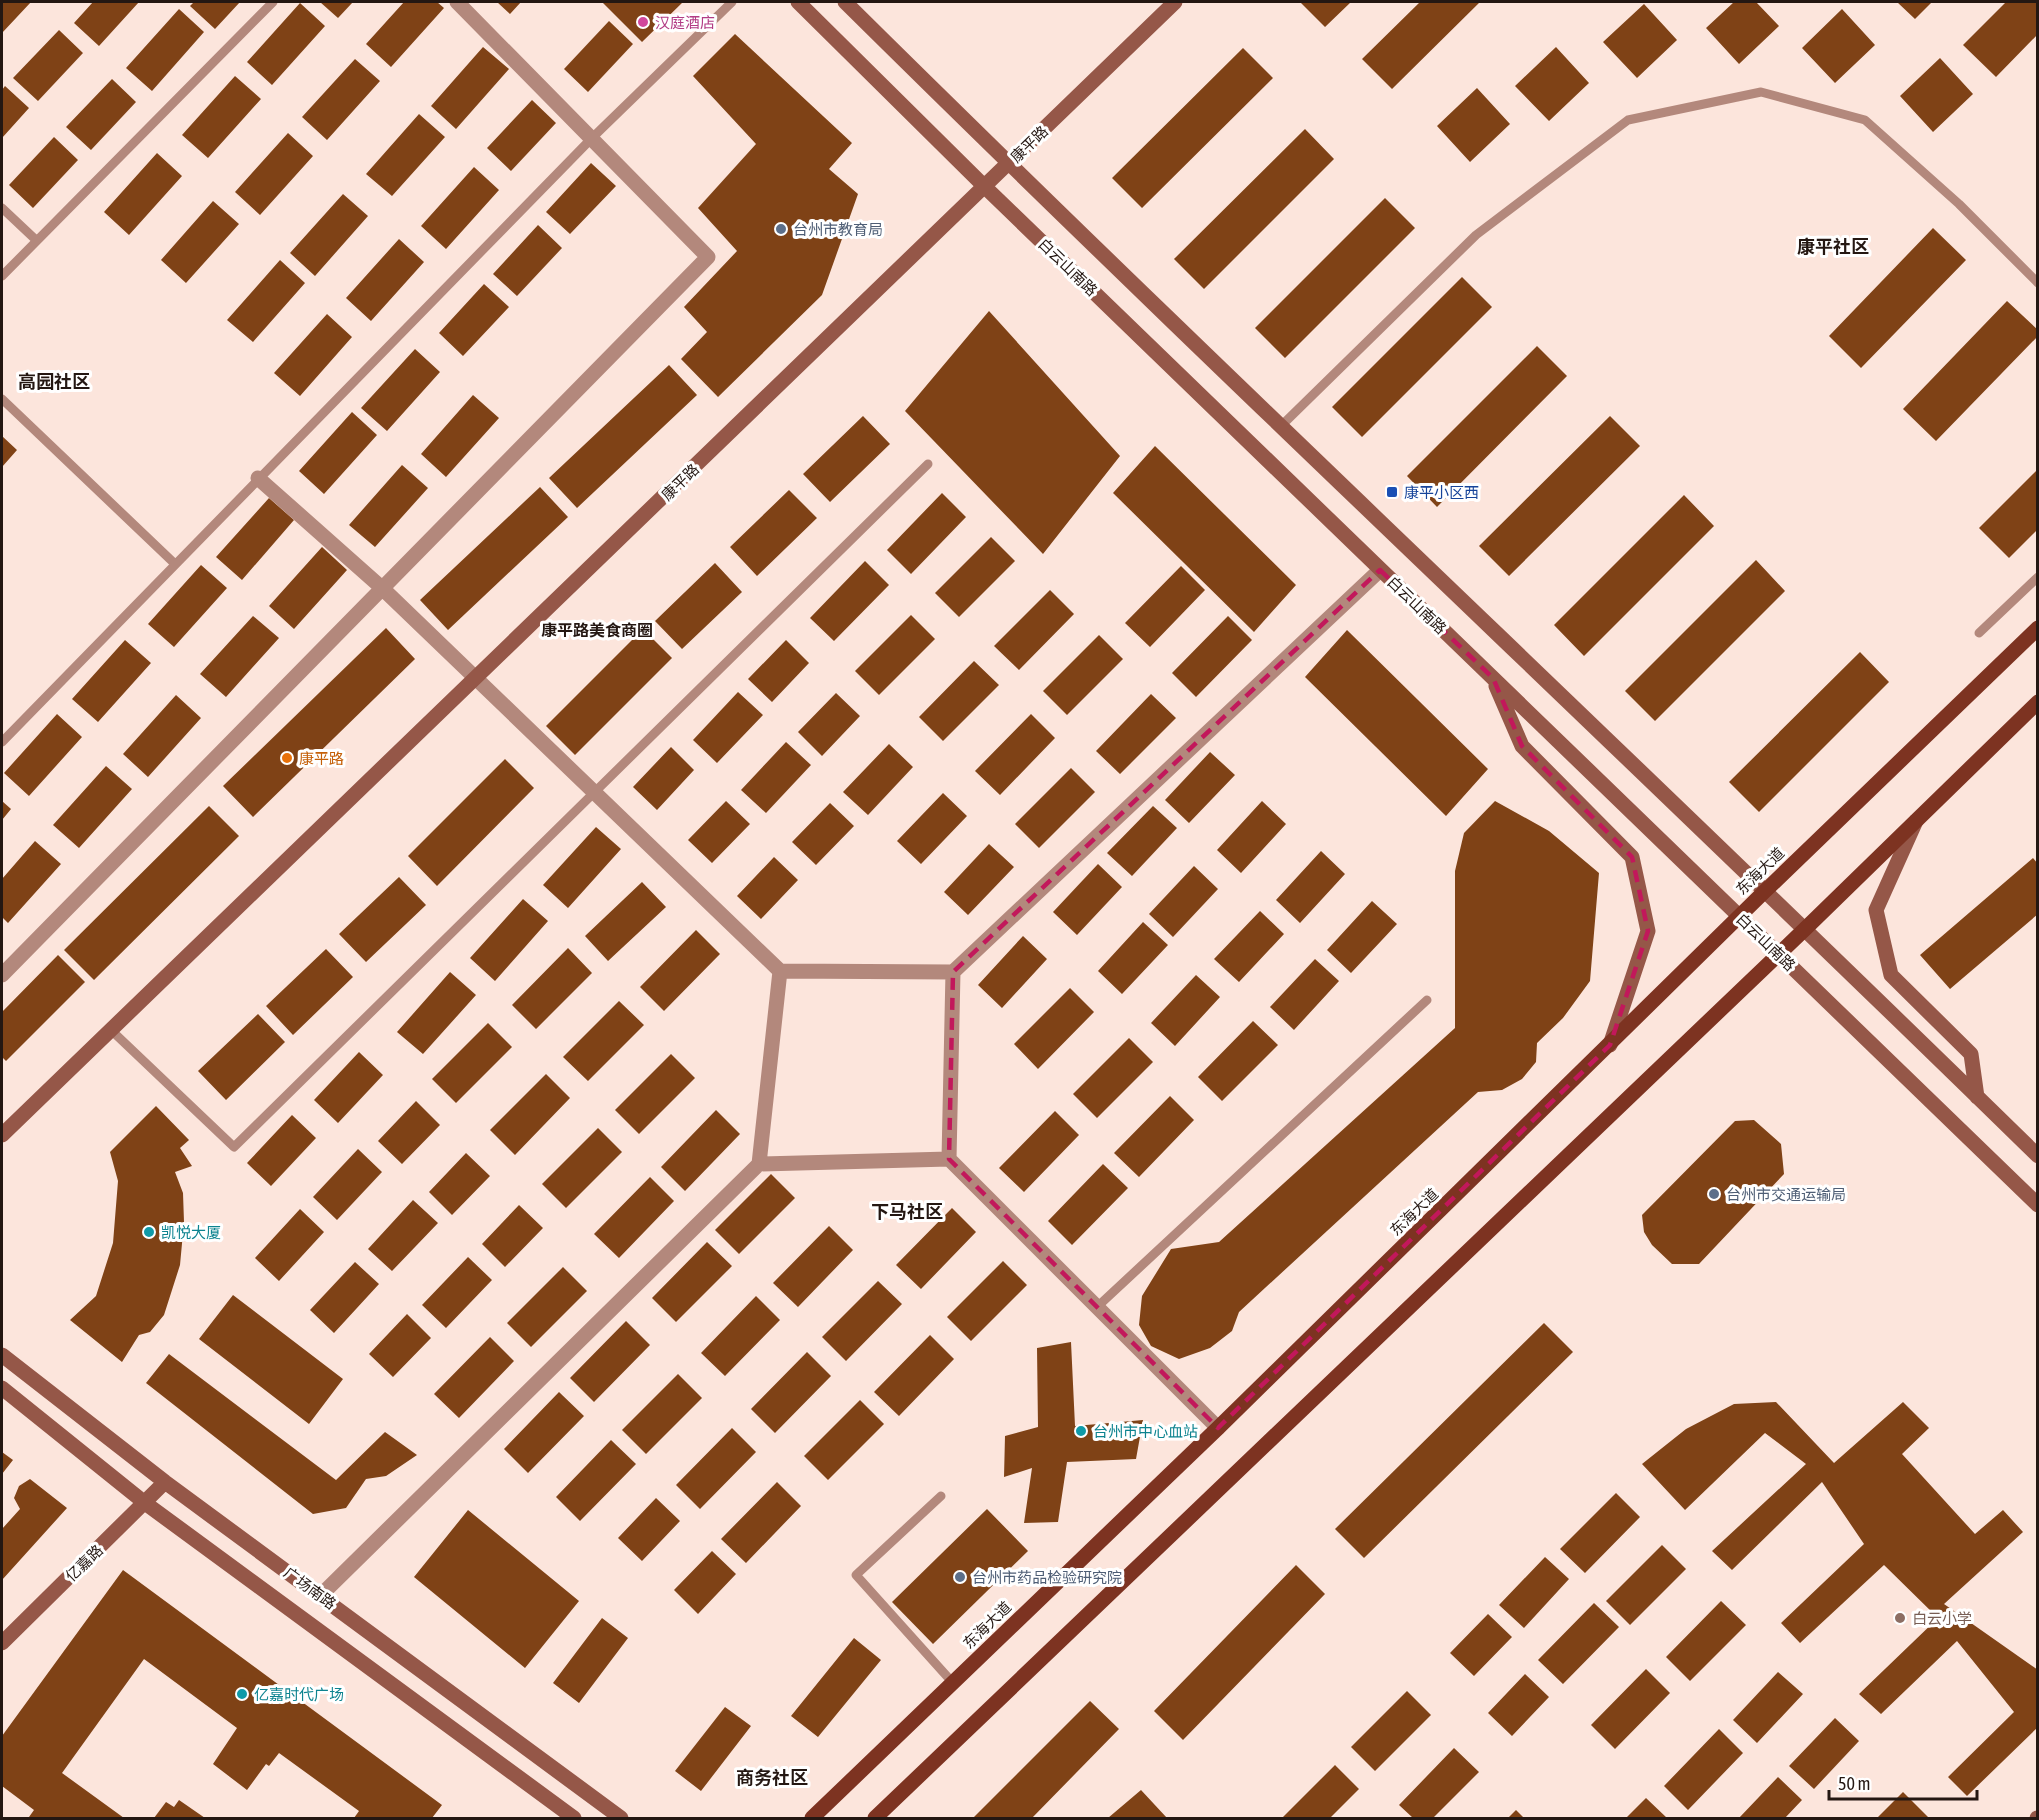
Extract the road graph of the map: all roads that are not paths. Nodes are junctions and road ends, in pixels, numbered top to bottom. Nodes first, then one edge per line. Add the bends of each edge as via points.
1 (273, 2) edge
2 (457, 2) edge
3 (732, 2) edge
4 (798, 2) edge
5 (845, 2) edge
6 (1175, 2) edge
7 (591, 138) junction
8 (1009, 164) junction
9 (986, 187) junction
10 (2, 208) edge
11 (36, 240) junction
12 (2, 276) edge
13 (2037, 283) edge
14 (2, 399) edge
15 (1280, 427) junction
16 (928, 464) dead end
17 (258, 478) junction
18 (174, 564) junction
19 (1380, 570) junction
20 (2037, 577) edge
21 (382, 588) junction
22 (2037, 628) edge
23 (1979, 633) dead end
24 (1493, 678) junction
25 (476, 679) junction
26 (2037, 702) edge
27 (2, 742) edge
28 (594, 793) junction
29 (1918, 817) junction
30 (1765, 891) junction
31 (1739, 916) junction
32 (1806, 928) junction
33 (1779, 954) junction
34 (780, 971) junction
35 (952, 972) junction
36 (2, 975) edge
37 (1428, 1000) dead end
38 (111, 1030) junction
39 (1610, 1045) junction
40 (1977, 1097) junction
41 (2, 1135) edge
42 (2037, 1156) edge
43 (949, 1159) junction
44 (759, 1164) junction
45 (2037, 1205) edge
46 (1097, 1307) junction
47 (2, 1355) edge
48 (2, 1388) edge
49 (1218, 1428) junction
50 (165, 1482) junction
51 (941, 1496) dead end
52 (145, 1503) junction
53 (321, 1595) junction
54 (2, 1643) edge
55 (953, 1683) junction
56 (574, 1818) edge
57 (621, 1818) edge
58 (812, 1818) edge
59 (875, 1818) edge

1 - 11 lane
2 - 7 street
3 - 7 lane
4 - 9 main road, 白云山南路
5 - 8 main road
6 - 8 main road, 康平路
7 - 17 lane
7 - 21 street via 708,257
8 - 9 main road, 康平路
8 - 15 main road
9 - 19 main road, 白云山南路
9 - 25 main road, 康平路
10 - 11 lane
11 - 12 lane
13 - 15 lane via 1959,204 1864,120 1761,92 1628,120 1476,235
14 - 18 lane
15 - 30 main road
16 - 28 lane
17 - 18 lane
17 - 21 street
18 - 27 lane
19 - 24 main road, 白云山南路
19 - 35 street
20 - 23 lane
21 - 25 street
21 - 36 street
22 - 30 main road, 东海大道
24 - 31 main road, 白云山南路
24 - 39 main road via 1522,746 1632,856 1648,931
25 - 28 street
25 - 38 main road, 康平路
26 - 29 main road
28 - 34 street
28 - 38 lane via 234,1147
29 - 32 main road
29 - 40 main road via 1876,910 1891,975 1971,1054
30 - 31 main road, 东海大道
30 - 32 main road
31 - 33 main road, 白云山南路
31 - 39 main road, 东海大道
32 - 33 main road
32 - 40 main road
33 - 45 main road, 白云山南路
33 - 59 main road
34 - 35 street
34 - 44 street
35 - 43 street
37 - 46 lane
38 - 41 main road, 康平路
39 - 49 main road, 东海大道
40 - 42 main road
43 - 44 street
43 - 46 street
44 - 53 street
46 - 49 street
47 - 50 main road, 广场南路
48 - 52 main road, 广场南路
49 - 55 main road, 东海大道
50 - 52 main road, 亿嘉路
50 - 53 main road, 广场南路
51 - 55 lane via 856,1575
52 - 54 main road, 亿嘉路
52 - 56 main road, 广场南路
53 - 57 main road, 广场南路
55 - 58 main road, 东海大道

